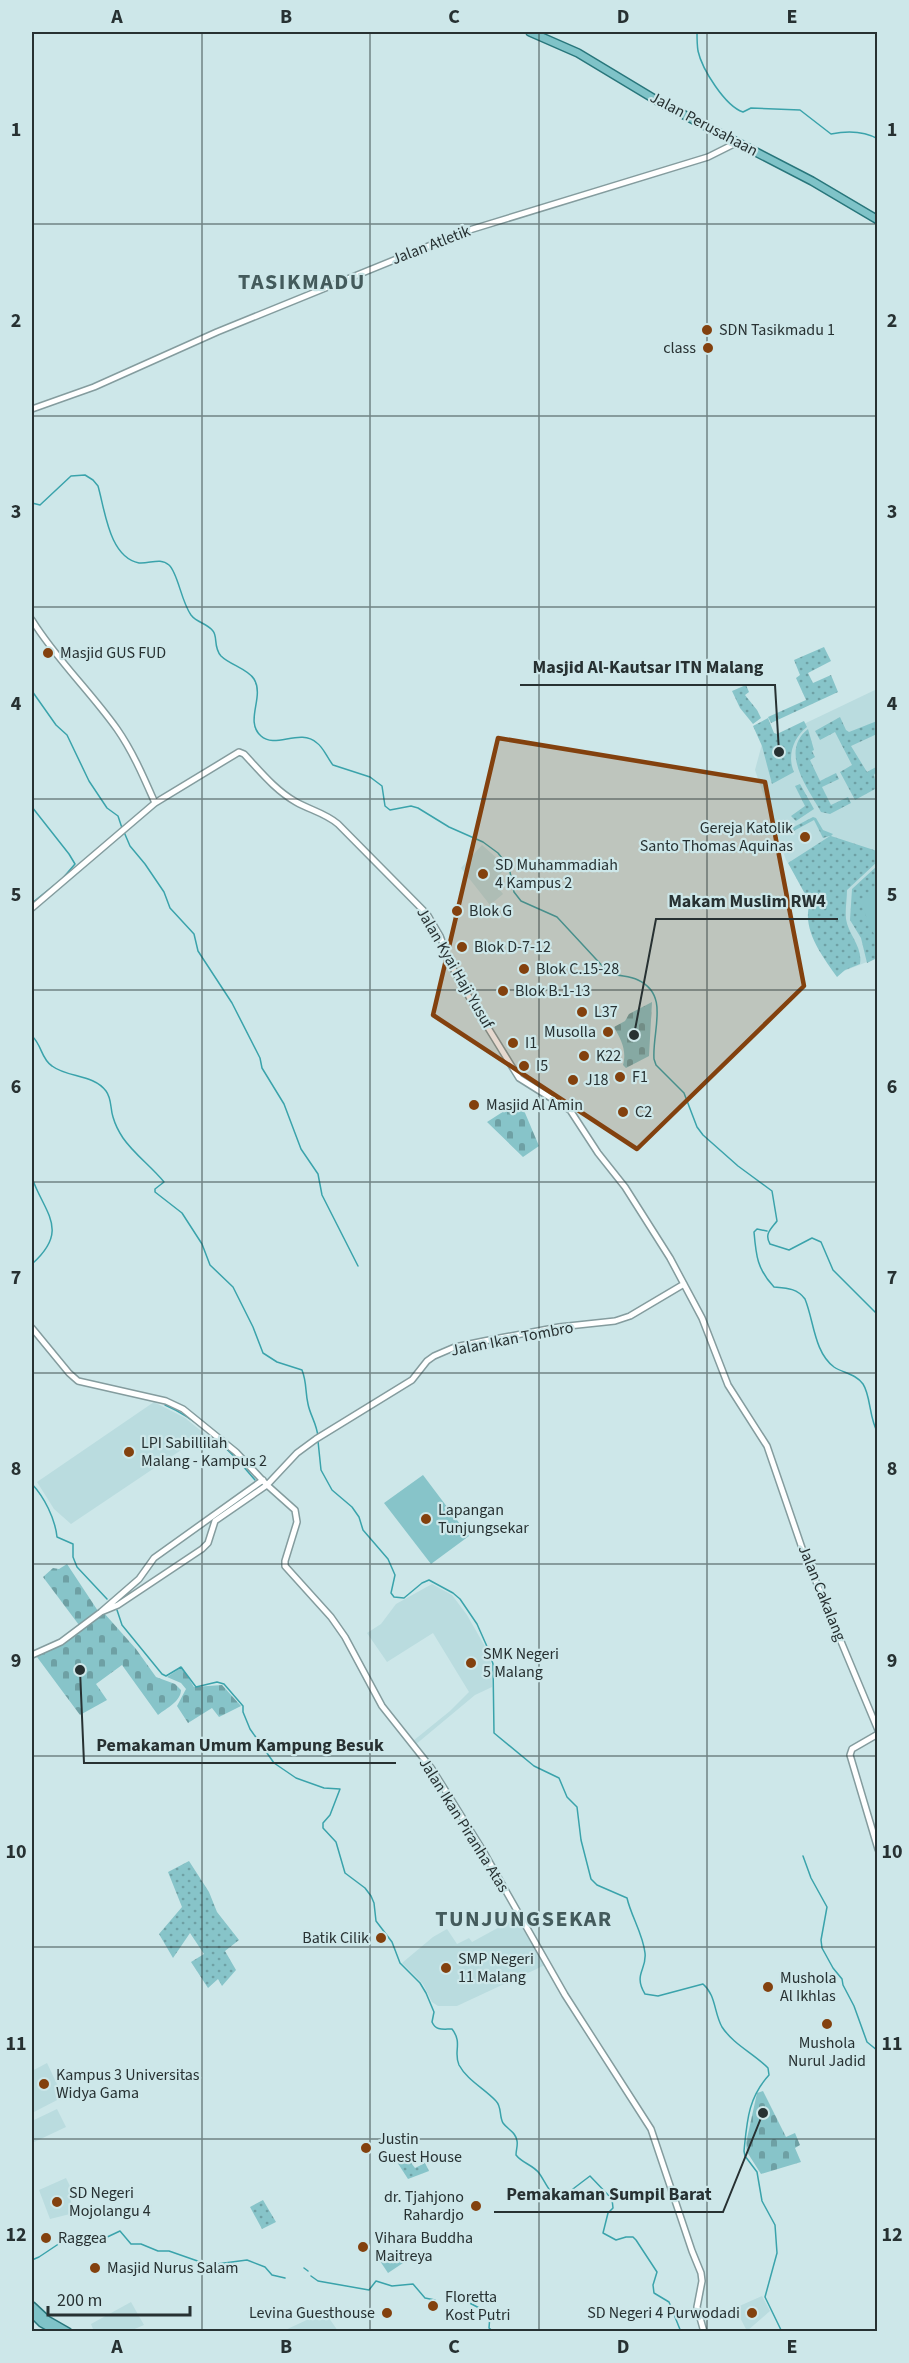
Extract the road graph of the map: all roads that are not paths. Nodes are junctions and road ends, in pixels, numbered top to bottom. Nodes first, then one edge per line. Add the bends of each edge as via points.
1 (530, 32) edge
2 (738, 142) junction
3 (878, 220) edge
4 (32, 409) edge
5 (32, 620) edge
6 (155, 803) junction
7 (32, 908) edge
8 (501, 1047) joint
9 (684, 1284) junction
10 (32, 1328) edge
11 (265, 1482) junction
12 (146, 1567) junction
13 (154, 1580) junction
14 (101, 1612) junction
15 (32, 1655) edge
16 (878, 1732) edge
17 (878, 1849) edge
18 (32, 2306) edge
19 (32, 2313) edge
20 (58, 2331) edge
21 (68, 2331) edge
22 (704, 2331) edge

1 - 2 main road, Jalan Perusahaan via 578,53 661,103
2 - 3 main road, Jalan Perusahaan
2 - 4 street, Jalan Atletik via 708,157 424,246 94,387
5 - 6 street via 119,731
6 - 7 street
6 - 8 street, Jalan Kyai Haji Yusuf via 238,752 243,753 277,789 338,824 427,914 462,984
8 - 9 street, Jalan Cakalang via 521,1080 571,1111 625,1186
9 - 11 street, Jalan Ikan Tombro via 615,1321 559,1327 455,1347 427,1361 412,1380 318,1437
9 - 16 street, Jalan Cakalang via 729,1385 770,1454 802,1548
10 - 11 street via 74,1378 176,1405 216,1434
11 - 12 street
11 - 13 street via 215,1521 208,1543
11 - 22 street, Jalan Ikan Piranha Atas via 297,1515 285,1566 331,1617 382,1706 432,1769 565,1995 651,2130 701,2273 697,2307
12 - 13 street
12 - 14 street via 139,1579
13 - 14 street
14 - 15 street via 61,1642
16 - 17 street, Jalan Cakalang via 852,1749 850,1755
18 - 21 main road
19 - 20 main road

